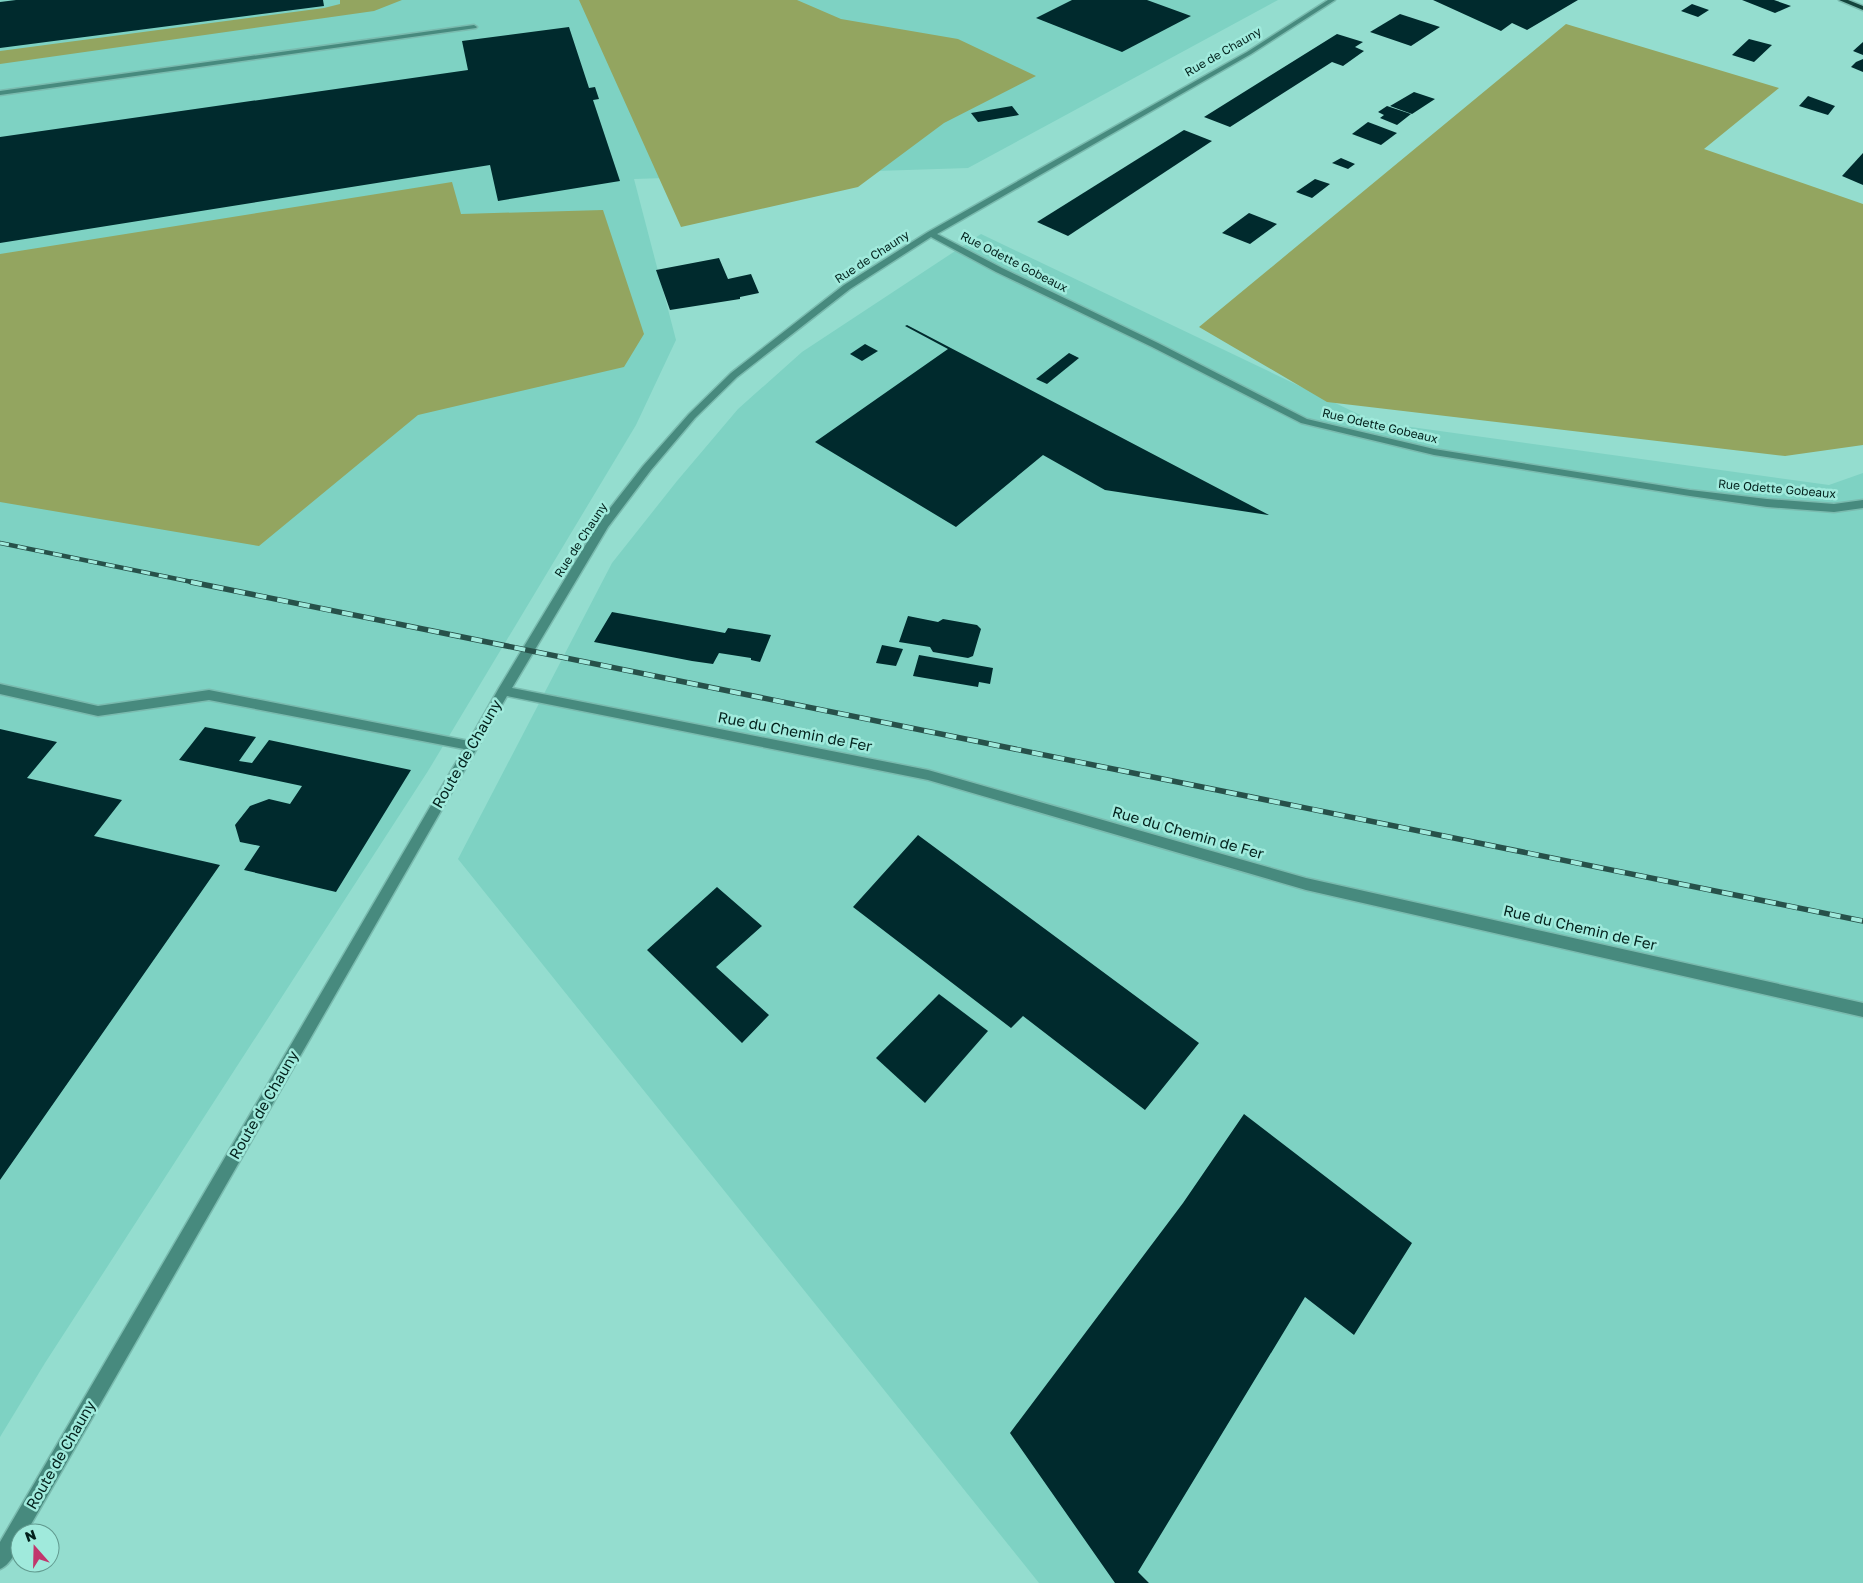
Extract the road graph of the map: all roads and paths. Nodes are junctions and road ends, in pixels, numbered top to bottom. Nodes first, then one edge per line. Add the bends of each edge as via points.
1 (1332, 0) edge
2 (1842, 0) edge
3 (1863, 8) edge
4 (474, 27) dead end
5 (0, 93) edge
6 (931, 234) junction
7 (1863, 504) edge
8 (528, 650) joint
9 (0, 690) edge
10 (503, 691) junction
11 (472, 746) junction
12 (1863, 1010) edge
13 (0, 1560) edge

1 - 6 street, Rue de Chauny via 1240,58
2 - 3 main road
4 - 5 street
6 - 7 street, Rue Odette Gobeaux via 1304,421 1434,452 1690,493 1834,508
6 - 8 street, Rue de Chauny via 847,287 786,333 734,375 692,416 604,524
8 - 10 street, Route de Chauny
9 - 11 street via 98,711 209,695
10 - 11 street, Route de Chauny
10 - 12 street, Rue du Chemin de Fer via 928,775 1306,884
11 - 13 street, Route de Chauny

